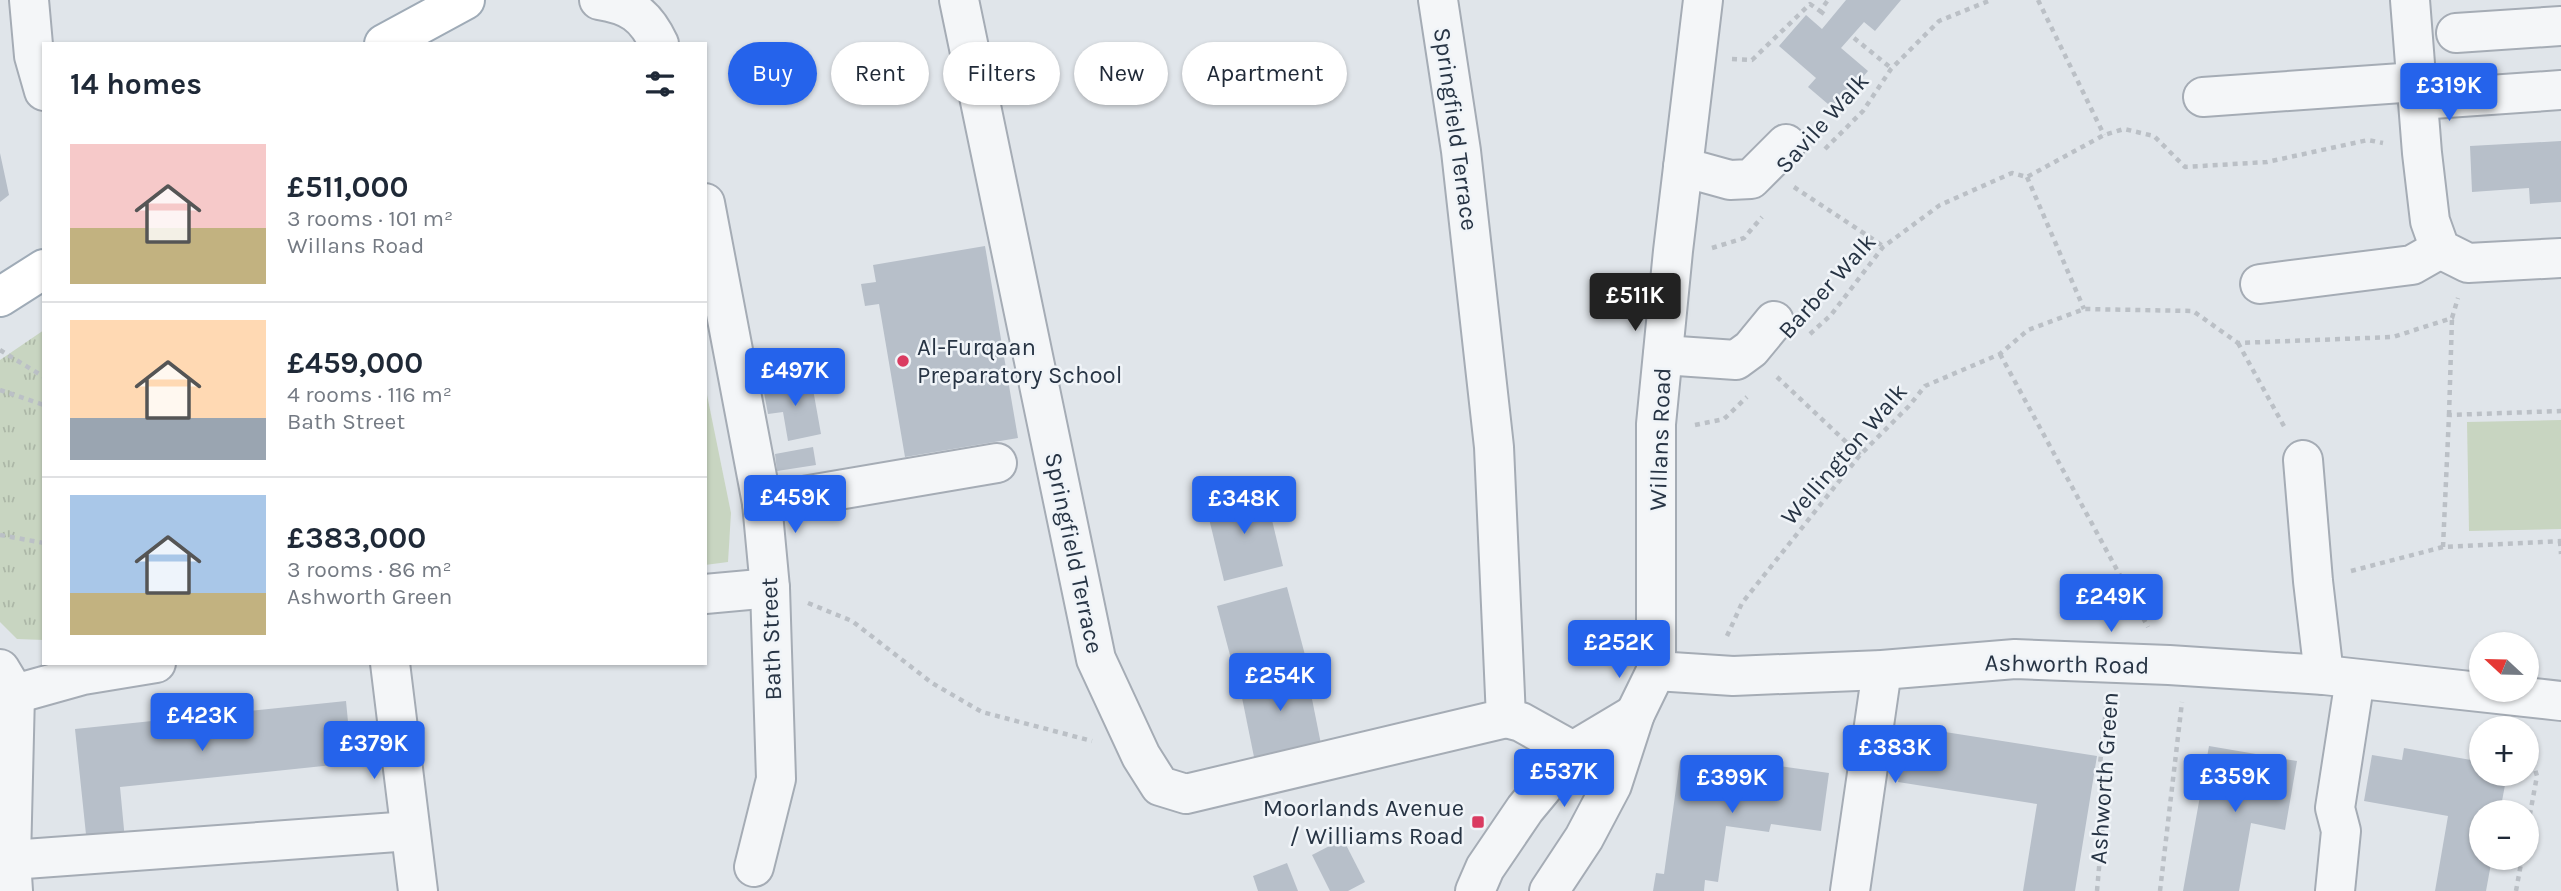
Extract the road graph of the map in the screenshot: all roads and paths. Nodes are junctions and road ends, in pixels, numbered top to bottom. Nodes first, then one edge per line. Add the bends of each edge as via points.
1 (29, 0) edge
2 (599, 0) edge
3 (958, 0) edge
4 (1438, 0) edge
5 (1703, 0) edge
6 (1828, 0) edge
7 (1991, 0) edge
8 (2038, 0) edge
9 (2410, 0) edge
10 (460, 1) edge
11 (1820, 11) junction
12 (1828, 18) dead end
13 (2561, 26) edge
14 (2456, 33) dead end
15 (1854, 38) dead end
16 (388, 42) edge
17 (658, 42) edge
18 (1696, 58) junction
19 (1891, 69) junction
20 (42, 84) edge
21 (2561, 90) edge
22 (2417, 91) junction
23 (2203, 97) dead end
24 (2104, 135) junction
25 (1802, 150) joint
26 (2422, 153) junction
27 (1683, 167) junction
28 (2027, 177) junction
29 (1791, 184) dead end
30 (1768, 211) dead end
31 (707, 214) edge
32 (1883, 247) junction
33 (1673, 251) junction
34 (2454, 256) junction
35 (2561, 258) edge
36 (42, 270) edge
37 (2260, 285) dead end
38 (0, 297) edge
39 (2084, 309) junction
40 (2452, 318) junction
41 (1787, 332) joint
42 (2238, 343) junction
43 (0, 350) edge
44 (2000, 354) junction
45 (1663, 355) junction
46 (1771, 372) dead end
47 (42, 376) edge
48 (0, 390) edge
49 (1752, 391) dead end
50 (42, 404) edge
51 (2561, 411) edge
52 (2449, 415) junction
53 (1656, 424) junction
54 (1860, 455) junction
55 (2303, 460) joint
56 (997, 463) dead end
57 (762, 503) junction
58 (0, 535) edge
59 (2560, 541) edge
60 (42, 543) edge
61 (2443, 547) junction
62 (2561, 554) edge
63 (2313, 581) junction
64 (770, 588) junction
65 (707, 594) edge
66 (2113, 664) junction
67 (144, 665) edge
68 (390, 665) edge
69 (2178, 666) junction
70 (1882, 670) junction
71 (1656, 671) junction
72 (1733, 676) junction
73 (2340, 677) junction
74 (8, 682) edge
75 (2561, 701) edge
76 (1635, 714) junction
77 (1506, 718) junction
78 (1573, 751) junction
79 (410, 831) junction
80 (754, 867) dead end
81 (2520, 870) edge
82 (12, 875) edge
83 (418, 891) edge
84 (1475, 891) edge
85 (1549, 891) edge
86 (1850, 891) edge
87 (2097, 891) edge
88 (2160, 891) edge
89 (2335, 891) edge
90 (2516, 891) edge

1 - 20 street via 34,56
2 - 17 street via 622,4 651,25
3 - 77 street, Springfield Terrace via 1096,659 1160,786 1186,794
4 - 77 street, Springfield Terrace via 1461,151 1494,447
5 - 18 street, Willans Road
6 - 11 path
7 - 19 path, Savile Walk via 1939,21
8 - 24 path
9 - 22 street
10 - 16 main road
11 - 12 path
11 - 18 path via 1810,4 1752,60
13 - 14 street
15 - 19 path
18 - 27 street, Willans Road
19 - 25 path, Savile Walk via 1863,111
21 - 22 street
22 - 23 street
22 - 26 street
24 - 26 path, Barber Walk via 2124,129 2154,136 2185,167 2267,162 2368,140
24 - 28 path, Barber Walk
25 - 27 street via 1751,179 1730,180
26 - 34 street via 2430,221
27 - 33 street, Willans Road
28 - 32 path, Barber Walk via 2012,173 1940,205
28 - 39 path
29 - 32 path
30 - 33 path via 1744,238 1706,250
31 - 57 street, Bath Street
32 - 41 path, Barber Walk via 1831,315
33 - 45 street, Willans Road
34 - 35 street
34 - 37 street
34 - 40 path
36 - 38 main road
39 - 42 path, Wellington Walk via 2193,311
39 - 44 path, Wellington Walk via 2028,331
40 - 42 path via 2393,337
40 - 52 path
41 - 45 street via 1736,360
42 - 55 path
43 - 47 path
44 - 54 path, Wellington Walk via 1925,386
44 - 69 path
45 - 53 street, Willans Road
46 - 54 path
48 - 50 path
49 - 53 path via 1724,419 1690,426
51 - 52 path
52 - 61 path
53 - 71 street, Willans Road
54 - 72 path, Wellington Walk via 1742,603 1722,646
55 - 63 street
56 - 57 street
57 - 64 street, Bath Street
58 - 60 path
59 - 61 path
59 - 62 path
61 - 63 path
63 - 73 street
64 - 65 street
64 - 80 street, Bath Street via 776,779
66 - 69 street, Ashworth Road
66 - 70 street, Ashworth Road via 2015,659
66 - 87 path, Ashworth Green via 2100,764 2105,799
67 - 74 street
68 - 79 street
69 - 73 street, Ashworth Road
69 - 88 path
70 - 72 street, Ashworth Road
70 - 86 street
71 - 72 street, Ashworth Road
71 - 76 street
73 - 75 street, Ashworth Road
73 - 89 street via 2335,808 2341,831
74 - 82 street
76 - 78 street
76 - 85 street via 1612,785
77 - 78 street
78 - 84 street via 1525,809 1485,867
79 - 82 street
79 - 83 street
81 - 90 path

